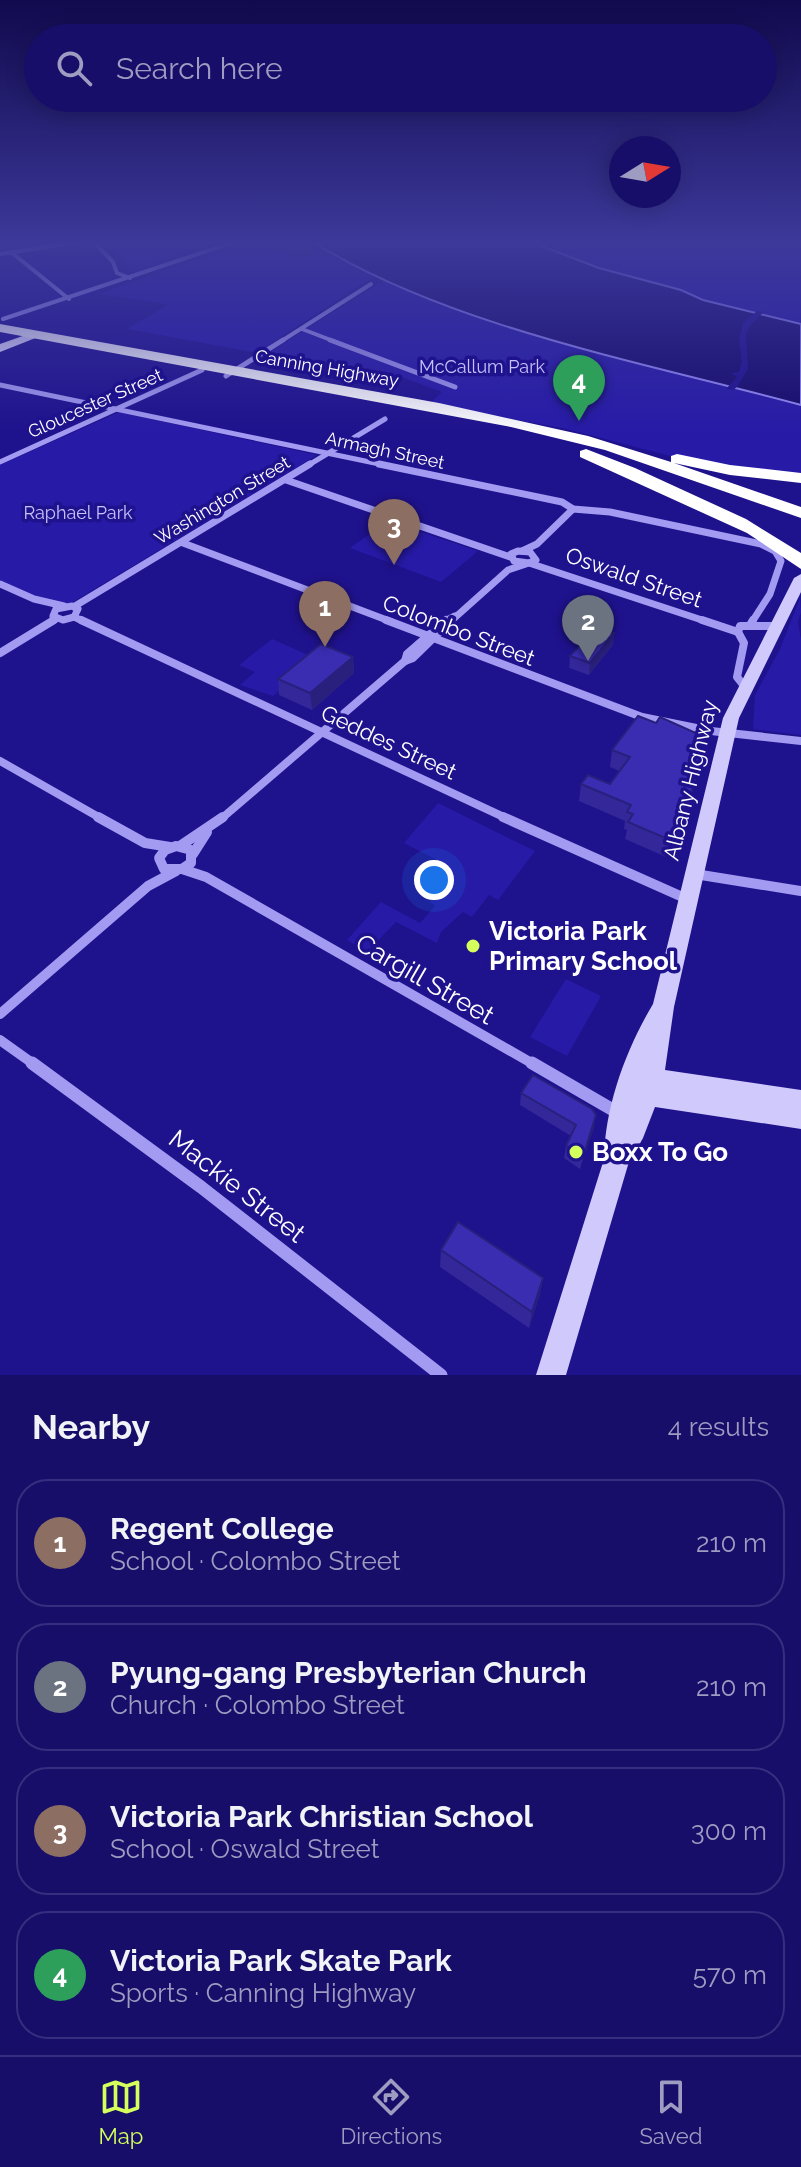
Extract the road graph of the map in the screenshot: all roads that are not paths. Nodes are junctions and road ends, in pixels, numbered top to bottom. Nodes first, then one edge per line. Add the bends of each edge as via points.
1 (52, 306) edge
2 (337, 306) edge
3 (3, 325) edge
4 (302, 329) junction
5 (28, 335) junction
6 (0, 346) edge
7 (202, 370) junction
8 (236, 372) junction
9 (0, 385) edge
10 (455, 387) dead end
11 (116, 409) junction
12 (385, 419) dead end
13 (519, 424) junction
14 (551, 440) junction
15 (331, 452) junction
16 (0, 462) edge
17 (801, 478) edge
18 (286, 480) junction
19 (573, 509) junction
20 (777, 509) junction
21 (801, 516) edge
22 (183, 543) junction
23 (537, 544) junction
24 (515, 555) junction
25 (535, 556) junction
26 (801, 563) edge
27 (527, 564) junction
28 (547, 567) junction
29 (508, 570) junction
30 (801, 578) edge
31 (0, 584) edge
32 (34, 599) junction
33 (64, 606) junction
34 (74, 612) junction
35 (55, 615) junction
36 (750, 625) junction
37 (778, 626) junction
38 (739, 629) junction
39 (430, 638) junction
40 (0, 653) edge
41 (745, 687) junction
42 (321, 733) junction
43 (728, 733) junction
44 (801, 741) edge
45 (0, 761) edge
46 (210, 828) junction
47 (145, 843) junction
48 (175, 846) junction
49 (193, 856) junction
50 (160, 863) junction
51 (179, 870) junction
52 (695, 874) junction
53 (206, 877) junction
54 (148, 886) junction
55 (801, 891) edge
56 (688, 899) junction
57 (0, 1014) edge
58 (0, 1040) edge
59 (643, 1084) junction
60 (801, 1101) edge
61 (623, 1115) junction
62 (801, 1118) edge
63 (617, 1159) junction
64 (441, 1375) edge
65 (551, 1375) edge

1 - 3 street
2 - 4 street
3 - 5 highway, Canning Highway
4 - 8 street
4 - 10 street
5 - 6 main road
5 - 7 highway, Canning Highway
5 - 8 highway, Canning Highway
7 - 8 highway, Canning Highway
7 - 11 street, Gloucester Street
8 - 13 highway, Canning Highway
8 - 14 highway, Canning Highway
9 - 11 street, Armagh Street
11 - 15 street, Armagh Street
11 - 16 street, Gloucester Street
12 - 15 street, Washington Street
13 - 17 highway via 697,464
13 - 20 highway, Canning Highway via 622,451
14 - 20 highway, Canning Highway
14 - 26 highway via 755,530 780,543
15 - 18 street, Washington Street
15 - 19 street, Armagh Street via 562,502
18 - 22 street, Washington Street
18 - 24 street
19 - 23 street
19 - 36 street, Armagh Street via 610,512 775,551 781,561 770,594
20 - 21 highway
22 - 34 street, Washington Street
22 - 39 street, Colombo Street
23 - 24 street
23 - 25 street
24 - 25 street
24 - 27 street, Oswald Street
24 - 29 street
25 - 27 street
25 - 28 street, Oswald Street
27 - 28 street, Oswald Street
27 - 29 street
28 - 38 street, Oswald Street
29 - 39 street
30 - 37 main road, Albany Highway
31 - 32 street
32 - 33 street
32 - 35 street
33 - 34 street
33 - 35 street
34 - 35 street
34 - 42 street, Geddes Street
35 - 40 street
36 - 37 street
36 - 38 street
37 - 41 main road, Albany Highway
38 - 41 street via 744,643 737,677
39 - 42 street
39 - 43 street, Colombo Street via 642,717
41 - 43 main road, Albany Highway
42 - 46 street
42 - 56 street, Geddes Street
43 - 44 street, Colombo Street
43 - 52 main road, Albany Highway
45 - 47 street
46 - 48 street
46 - 49 street
47 - 48 street
47 - 50 street
48 - 49 street via 187,847
48 - 50 street via 161,853
49 - 51 street
49 - 53 street, Cargill Street
50 - 51 street, Cargill Street
50 - 54 street
51 - 53 street, Cargill Street
51 - 54 street
52 - 55 street
52 - 56 main road, Albany Highway
53 - 61 street, Cargill Street
54 - 57 street
56 - 59 main road, Albany Highway
58 - 64 street, Mackie Street via 201,1187
59 - 60 main road
59 - 61 main road, Albany Highway
59 - 62 main road
59 - 63 main road, Albany Highway via 628,1148
61 - 63 main road, Albany Highway via 615,1142
63 - 65 main road, Albany Highway

